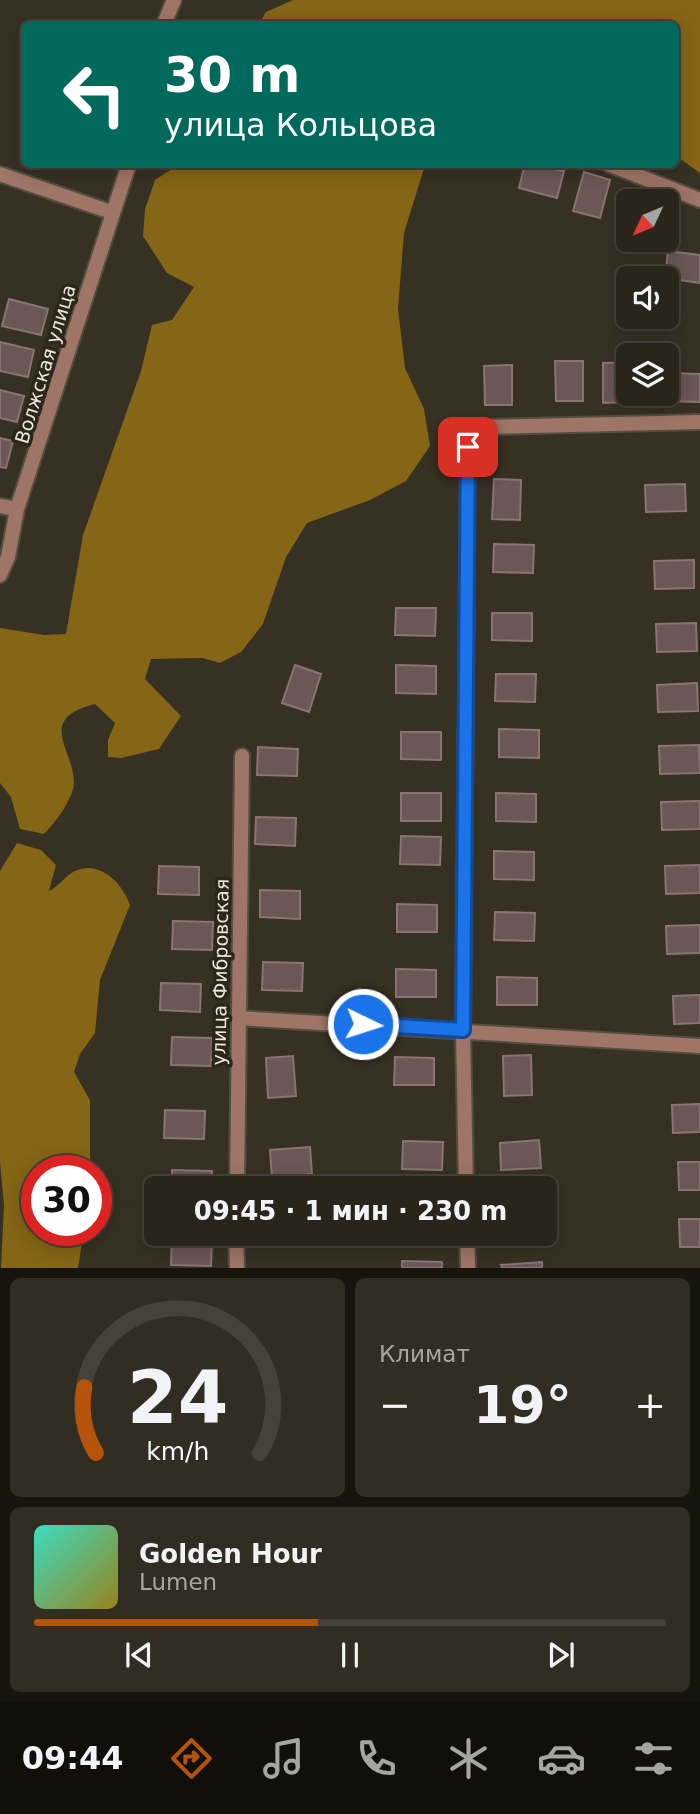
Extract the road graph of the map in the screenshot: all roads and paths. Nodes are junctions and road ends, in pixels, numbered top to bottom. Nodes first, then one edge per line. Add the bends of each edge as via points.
1 (174, 0) edge
2 (165, 21) edge
3 (127, 168) edge
4 (618, 168) edge
5 (0, 174) edge
6 (700, 200) edge
7 (111, 212) junction
8 (700, 422) edge
9 (0, 506) edge
10 (17, 509) junction
11 (0, 575) edge
12 (242, 756) dead end
13 (239, 1018) junction
14 (463, 1030) junction
15 (700, 1046) edge
16 (237, 1176) edge
17 (466, 1176) edge
18 (236, 1246) edge
19 (467, 1246) edge
20 (237, 1268) edge
21 (468, 1268) edge

1 - 2 street
3 - 7 street, Волжская улица
4 - 6 street
5 - 7 street
7 - 10 street, Волжская улица
8 - 14 street via 510,425 474,433 468,447
9 - 10 street
10 - 11 street, Волжская улица
12 - 13 street, улица Фибровская
13 - 14 street
13 - 16 street, улица Фибровская
14 - 15 street
14 - 17 street
18 - 20 street
19 - 21 street

